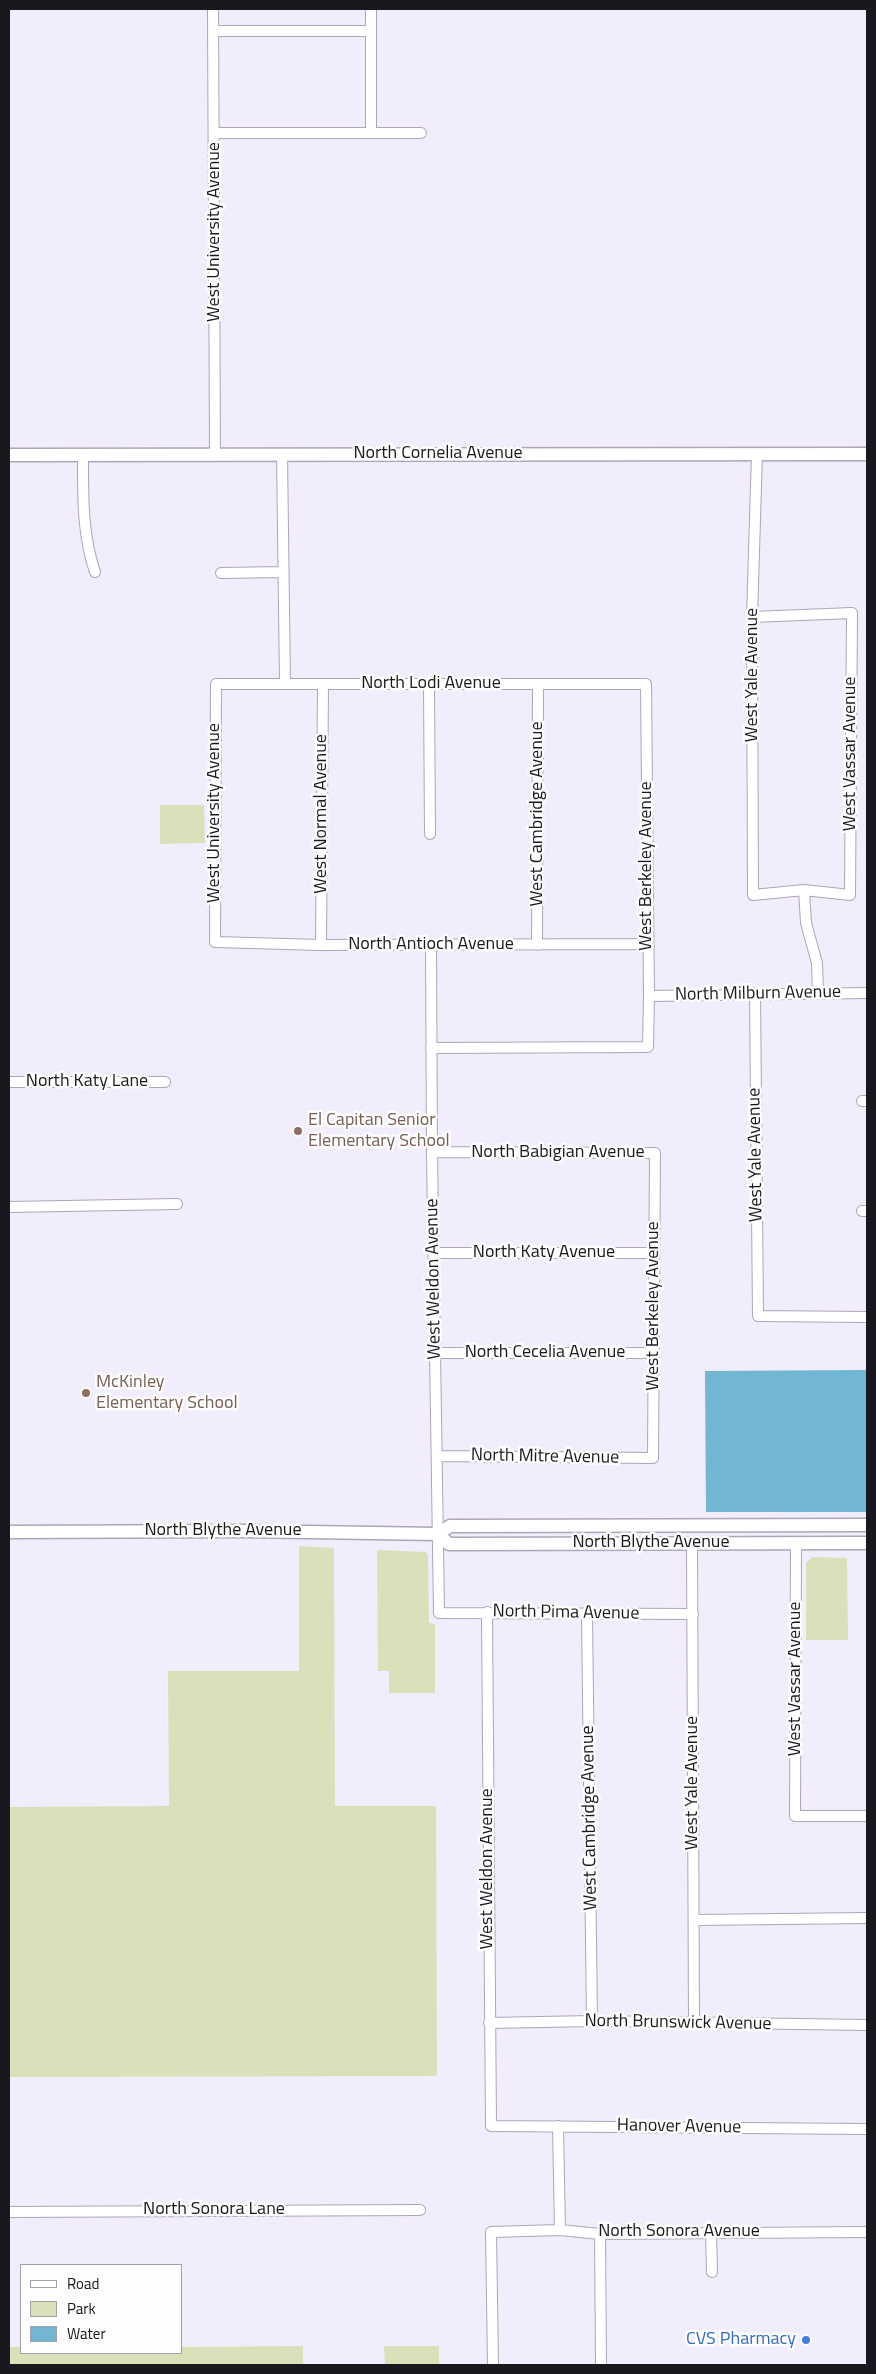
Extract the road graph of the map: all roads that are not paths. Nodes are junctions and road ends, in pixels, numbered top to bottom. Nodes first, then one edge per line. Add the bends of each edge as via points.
1 (213, 9) edge
2 (372, 9) edge
3 (214, 30) junction
4 (372, 31) junction
5 (214, 133) junction
6 (372, 133) junction
7 (421, 133) dead end
8 (282, 454) junction
9 (758, 454) junction
10 (867, 454) edge
11 (9, 455) edge
12 (83, 455) junction
13 (215, 455) junction
14 (95, 572) dead end
15 (282, 572) junction
16 (221, 573) dead end
17 (752, 617) junction
18 (216, 684) joint
19 (285, 684) junction
20 (323, 684) junction
21 (429, 684) junction
22 (538, 684) junction
23 (646, 684) joint
24 (430, 834) dead end
25 (804, 890) junction
26 (215, 942) joint
27 (648, 944) junction
28 (321, 945) junction
29 (431, 945) junction
30 (537, 945) junction
31 (754, 993) junction
32 (818, 993) junction
33 (867, 993) edge
34 (649, 996) junction
35 (431, 1048) junction
36 (9, 1082) edge
37 (165, 1082) dead end
38 (432, 1152) junction
39 (655, 1153) joint
40 (176, 1204) dead end
41 (9, 1206) edge
42 (654, 1253) junction
43 (434, 1254) junction
44 (867, 1317) edge
45 (436, 1353) junction
46 (654, 1353) junction
47 (437, 1456) junction
48 (653, 1458) joint
49 (867, 1525) edge
50 (9, 1532) edge
51 (438, 1534) junction
52 (796, 1542) junction
53 (692, 1543) junction
54 (867, 1543) edge
55 (487, 1612) junction
56 (439, 1613) joint
57 (693, 1614) junction
58 (587, 1615) junction
59 (867, 1816) edge
60 (867, 1918) edge
61 (694, 1920) junction
62 (592, 2021) junction
63 (489, 2023) junction
64 (694, 2023) junction
65 (867, 2024) edge
66 (491, 2126) joint
67 (558, 2126) junction
68 (867, 2129) edge
69 (420, 2210) dead end
70 (9, 2212) edge
71 (560, 2230) junction
72 (867, 2232) edge
73 (711, 2233) junction
74 (600, 2234) junction
75 (712, 2272) dead end
76 (493, 2365) edge
77 (601, 2365) edge

1 - 3 street, West University Avenue
2 - 4 street
3 - 4 street
3 - 5 street, West University Avenue
4 - 6 street
5 - 6 street
5 - 13 street, West University Avenue
6 - 7 street
8 - 9 street, North Cornelia Avenue
8 - 13 street, North Cornelia Avenue
8 - 15 street
9 - 10 street, North Cornelia Avenue
9 - 17 street, West Yale Avenue
11 - 12 street, North Cornelia Avenue
12 - 13 street, North Cornelia Avenue
12 - 14 street via 84,516
15 - 16 street
15 - 19 street
17 - 25 street, West Yale Avenue via 753,895
17 - 25 street, West Vassar Avenue via 852,613 850,896
18 - 19 street, North Lodi Avenue
18 - 26 street, West University Avenue
19 - 20 street, North Lodi Avenue
20 - 21 street, North Lodi Avenue
20 - 28 street, West Normal Avenue
21 - 22 street, North Lodi Avenue
21 - 24 street
22 - 23 street, North Lodi Avenue
22 - 30 street, West Cambridge Avenue
23 - 27 street, West Berkeley Avenue
25 - 32 street via 806,923 817,963
26 - 28 street, North Antioch Avenue
27 - 30 street, North Antioch Avenue
27 - 34 street, West Berkeley Avenue
28 - 29 street, North Antioch Avenue
29 - 30 street, North Antioch Avenue
29 - 35 street, West Weldon Avenue
31 - 32 street, North Milburn Avenue
31 - 34 street, North Milburn Avenue
31 - 44 street, West Yale Avenue via 758,1316
32 - 33 street, North Milburn Avenue
34 - 35 street, West Berkeley Avenue via 648,1047
35 - 38 street, West Weldon Avenue
36 - 37 street, North Katy Lane
38 - 39 street, North Babigian Avenue
38 - 43 street, West Weldon Avenue
39 - 42 street, West Berkeley Avenue
40 - 41 street
42 - 43 street, North Katy Avenue
42 - 46 street, West Berkeley Avenue
43 - 45 street, West Weldon Avenue
45 - 46 street, North Cecelia Avenue
45 - 47 street, West Weldon Avenue
46 - 48 street, West Berkeley Avenue
47 - 48 street, North Mitre Avenue
47 - 51 street, West Weldon Avenue
49 - 51 street, North Blythe Avenue via 450,1526
50 - 51 street, North Blythe Avenue
51 - 53 street, North Blythe Avenue via 448,1544
51 - 56 street, West Weldon Avenue
52 - 53 street, North Blythe Avenue
52 - 54 street, North Blythe Avenue
52 - 59 street, West Vassar Avenue via 795,1816
53 - 57 street, West Yale Avenue
55 - 56 street, North Pima Avenue
55 - 58 street, North Pima Avenue
55 - 63 street, West Weldon Avenue
57 - 58 street, North Pima Avenue
57 - 61 street, West Yale Avenue
58 - 62 street, West Cambridge Avenue
60 - 61 street
61 - 64 street, West Yale Avenue
62 - 63 street, North Brunswick Avenue
62 - 64 street, North Brunswick Avenue
63 - 66 street, West Weldon Avenue
64 - 65 street, North Brunswick Avenue
66 - 67 street, Hanover Avenue
67 - 68 street, Hanover Avenue
67 - 71 street
69 - 70 street, North Sonora Lane
71 - 74 street, North Sonora Avenue
71 - 76 street, North Sonora Avenue via 491,2232
72 - 73 street, North Sonora Avenue
73 - 74 street, North Sonora Avenue
73 - 75 street
74 - 77 street

